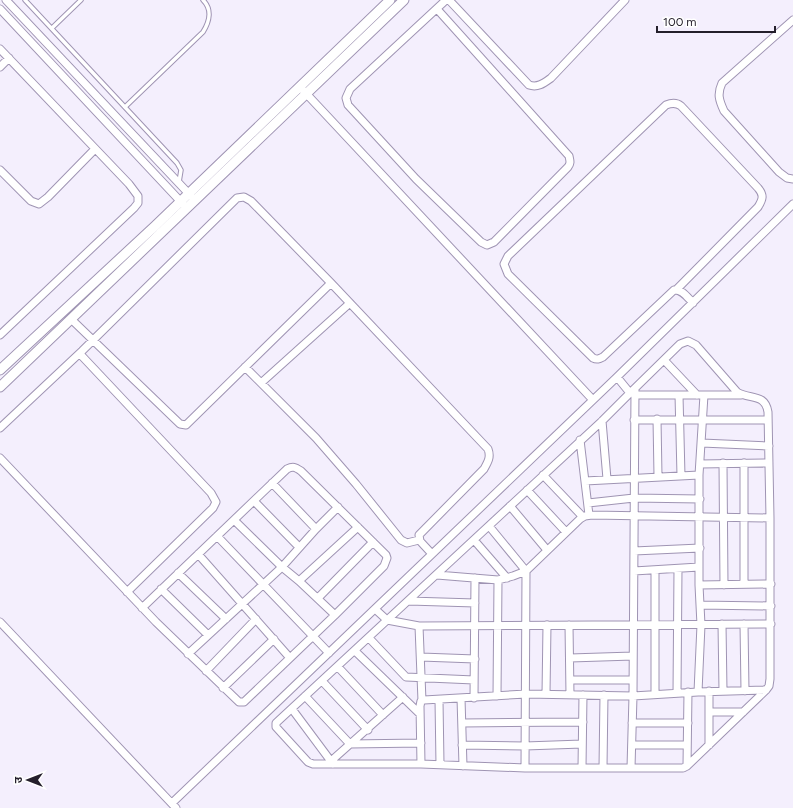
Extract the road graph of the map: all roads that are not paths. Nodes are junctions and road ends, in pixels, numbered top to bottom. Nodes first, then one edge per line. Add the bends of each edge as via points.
1 (6, 0) edge
2 (25, 0) edge
3 (81, 0) edge
4 (203, 0) edge
5 (390, 0) edge
6 (404, 0) edge
7 (446, 0) edge
8 (449, 0) edge
9 (625, 0) edge
10 (0, 9) edge
11 (437, 9) junction
12 (793, 20) edge
13 (52, 28) junction
14 (0, 49) edge
15 (9, 58) junction
16 (0, 66) edge
17 (300, 87) junction
18 (307, 94) junction
19 (125, 107) junction
20 (95, 148) junction
21 (0, 170) edge
22 (793, 179) edge
23 (178, 183) junction
24 (189, 194) junction
25 (195, 201) junction
26 (793, 204) edge
27 (184, 205) junction
28 (331, 283) junction
29 (678, 289) junction
30 (350, 303) junction
31 (692, 303) junction
32 (71, 319) junction
33 (0, 335) edge
34 (93, 341) junction
35 (80, 354) junction
36 (664, 360) junction
37 (245, 367) junction
38 (0, 370) edge
39 (617, 377) junction
40 (261, 384) junction
41 (0, 387) edge
42 (633, 392) junction
43 (741, 394) junction
44 (679, 395) junction
45 (700, 395) junction
46 (593, 400) junction
47 (657, 419) junction
48 (680, 419) junction
49 (634, 420) junction
50 (703, 420) junction
51 (768, 420) junction
52 (602, 421) junction
53 (0, 428) edge
54 (580, 440) junction
55 (702, 443) junction
56 (769, 446) junction
57 (0, 458) edge
58 (744, 463) junction
59 (769, 463) junction
60 (700, 464) junction
61 (723, 464) junction
62 (543, 475) junction
63 (700, 475) junction
64 (658, 476) junction
65 (681, 476) junction
66 (634, 478) junction
67 (607, 479) junction
68 (585, 481) junction
69 (272, 483) junction
70 (527, 490) junction
71 (634, 498) junction
72 (700, 499) junction
73 (254, 501) junction
74 (588, 503) junction
75 (510, 506) junction
76 (338, 507) junction
77 (586, 516) junction
78 (634, 517) junction
79 (700, 517) junction
80 (724, 518) junction
81 (745, 518) junction
82 (770, 518) junction
83 (234, 520) junction
84 (489, 526) junction
85 (358, 527) junction
86 (316, 528) junction
87 (566, 532) junction
88 (217, 536) junction
89 (419, 540) junction
90 (474, 540) junction
91 (373, 542) junction
92 (299, 547) junction
93 (700, 548) junction
94 (547, 550) junction
95 (634, 551) junction
96 (198, 554) junction
97 (432, 554) junction
98 (282, 567) junction
99 (700, 567) junction
100 (678, 568) junction
101 (655, 570) junction
102 (526, 571) junction
103 (634, 571) junction
104 (178, 573) junction
105 (437, 575) junction
106 (475, 578) junction
107 (507, 578) junction
108 (498, 580) junction
109 (299, 581) junction
110 (263, 584) junction
111 (744, 584) junction
112 (770, 584) junction
113 (699, 585) junction
114 (724, 585) junction
115 (161, 589) junction
116 (127, 592) junction
117 (318, 598) junction
118 (409, 601) junction
119 (475, 603) junction
120 (242, 604) junction
121 (700, 605) junction
122 (770, 606) junction
123 (142, 608) junction
124 (375, 609) junction
125 (336, 615) junction
126 (226, 619) junction
127 (256, 619) junction
128 (386, 620) junction
129 (0, 622) edge
130 (701, 624) junction
131 (722, 624) junction
132 (744, 624) junction
133 (770, 624) junction
134 (547, 625) junction
135 (569, 625) junction
136 (633, 625) junction
137 (656, 625) junction
138 (679, 625) junction
139 (419, 626) junction
140 (475, 626) junction
141 (498, 626) junction
142 (526, 626) junction
143 (208, 635) junction
144 (313, 637) junction
145 (370, 638) junction
146 (274, 639) junction
147 (355, 651) junction
148 (329, 653) junction
149 (188, 654) junction
150 (633, 656) junction
151 (421, 657) junction
152 (290, 658) junction
153 (475, 658) junction
154 (570, 658) junction
155 (338, 666) junction
156 (206, 671) junction
157 (422, 678) junction
158 (474, 680) junction
159 (570, 680) junction
160 (633, 680) junction
161 (322, 681) junction
162 (223, 688) junction
163 (766, 690) junction
164 (709, 691) junction
165 (723, 691) junction
166 (745, 691) junction
167 (688, 692) junction
168 (698, 692) junction
169 (678, 693) junction
170 (526, 694) junction
171 (546, 694) junction
172 (655, 694) junction
173 (570, 695) junction
174 (583, 695) junction
175 (604, 695) junction
176 (306, 696) junction
177 (497, 696) junction
178 (633, 696) junction
179 (403, 697) junction
180 (461, 698) junction
181 (474, 698) junction
182 (422, 700) junction
183 (439, 700) junction
184 (292, 709) junction
185 (709, 712) junction
186 (743, 712) junction
187 (420, 714) junction
188 (383, 716) junction
189 (583, 722) junction
190 (462, 723) junction
191 (525, 723) junction
192 (632, 723) junction
193 (688, 723) junction
194 (368, 730) junction
195 (421, 743) junction
196 (350, 744) junction
197 (582, 744) junction
198 (462, 745) junction
199 (632, 745) junction
200 (687, 745) junction
201 (709, 745) junction
202 (525, 746) junction
203 (332, 762) junction
204 (421, 764) junction
205 (440, 764) junction
206 (463, 766) junction
207 (687, 766) junction
208 (525, 768) junction
209 (582, 768) junction
210 (603, 768) junction
211 (631, 768) junction
212 (174, 806) edge

1 - 23 street
2 - 13 lane
3 - 13 lane
4 - 19 lane via 209,15 203,32
5 - 17 street
6 - 18 street
7 - 11 street
8 - 9 street via 529,86 533,87 551,78
10 - 27 street
11 - 11 street via 569,156 568,167 494,242 487,245 416,179 348,105 346,98 350,89
12 - 22 street via 722,83 718,91 724,111 779,172
13 - 19 lane
14 - 15 street
15 - 16 street
15 - 20 street
17 - 18 street
17 - 24 street
18 - 25 street
18 - 46 street
19 - 23 lane via 177,163 181,170
20 - 21 street via 39,204 31,200
20 - 33 street via 135,190 138,203
23 - 24 street
24 - 25 street
24 - 27 street
25 - 27 street
26 - 31 street
27 - 32 street
27 - 38 street
28 - 30 street
28 - 34 street via 251,201 244,197 236,198
28 - 37 street
29 - 29 street via 603,357 596,359 508,274 504,264 508,256 666,105 674,103 686,111 758,188 762,196 758,207
29 - 31 street
30 - 40 street
30 - 89 street via 489,452 488,463 484,469 420,533
31 - 39 street
32 - 34 street
32 - 41 street
34 - 35 street
34 - 37 street via 182,425 189,422
35 - 53 street
35 - 116 street via 211,493 216,502 213,508
36 - 42 street
36 - 43 street via 680,344 692,342
36 - 45 street
37 - 40 street
39 - 42 street
39 - 46 street
40 - 89 street via 316,438 401,540 407,543
42 - 44 street
42 - 49 street
42 - 52 street
43 - 45 street
43 - 51 street via 763,401 767,407
44 - 45 street
44 - 48 street
45 - 50 street
46 - 97 street
47 - 48 street
47 - 49 street
47 - 64 street
48 - 50 street
48 - 65 street
49 - 66 street
50 - 51 street
50 - 55 street
51 - 56 street
52 - 54 street
52 - 67 street
54 - 62 street
54 - 68 street
55 - 56 street
55 - 60 street
56 - 59 street
57 - 116 street
58 - 59 street
58 - 61 street
58 - 81 street
59 - 82 street
60 - 61 street
60 - 63 street
61 - 80 street
62 - 70 street
62 - 77 street
63 - 65 street
63 - 72 street
64 - 65 street
64 - 66 street
66 - 67 street
66 - 71 street
67 - 68 street
68 - 74 street
69 - 73 street
69 - 76 street via 291,467 296,468
69 - 86 street
70 - 75 street
70 - 87 street
71 - 72 street
71 - 74 street
71 - 78 street
72 - 79 street
73 - 83 street
73 - 92 street
74 - 77 street
75 - 84 street
75 - 94 street
76 - 85 street
76 - 86 street
77 - 78 street
77 - 87 street
78 - 79 street
78 - 95 street
79 - 80 street
79 - 93 street
80 - 81 street
80 - 114 street
81 - 82 street
81 - 111 street
82 - 112 street
83 - 88 street
83 - 98 street
84 - 90 street
84 - 102 street
85 - 91 street
85 - 109 street
86 - 92 street
87 - 94 street
88 - 96 street
88 - 110 street
89 - 97 street
90 - 105 street
90 - 107 street
91 - 117 street
91 - 125 street via 386,555 386,563
92 - 98 street
93 - 95 street
93 - 99 street
94 - 102 street
95 - 103 street
96 - 104 street
96 - 120 street
97 - 124 street
98 - 109 street
98 - 110 street
99 - 100 street
99 - 113 street
100 - 101 street
100 - 138 street
101 - 103 street
101 - 137 street
102 - 107 street
102 - 142 street
103 - 136 street
104 - 115 street
104 - 126 street
105 - 106 street
105 - 118 street
106 - 108 street
106 - 119 street
107 - 108 street
108 - 141 street
109 - 117 street
110 - 120 street
110 - 144 street
111 - 112 street
111 - 114 street
112 - 122 street
113 - 114 street
113 - 121 street
115 - 123 street
115 - 143 street
116 - 123 street
117 - 125 street
118 - 119 street
118 - 128 street
119 - 140 street
120 - 126 street
120 - 127 street
121 - 122 street
121 - 130 street
122 - 133 street
123 - 149 street
124 - 128 street
124 - 148 street
125 - 144 street
126 - 143 street
127 - 146 street
127 - 156 street
128 - 139 street
128 - 145 street
129 - 212 street
130 - 131 street
130 - 138 street
130 - 168 street
131 - 132 street
131 - 165 street
132 - 133 street
132 - 166 street
133 - 163 street via 770,682
134 - 135 street
134 - 142 street
134 - 171 street
135 - 136 street
135 - 154 street
136 - 137 street
136 - 150 street
137 - 138 street
137 - 172 street
138 - 169 street
139 - 140 street
139 - 151 street
140 - 141 street
140 - 153 street
141 - 142 street
141 - 177 street
142 - 170 street
143 - 149 street
144 - 148 street
144 - 152 street
145 - 147 street
145 - 157 street via 403,675 409,678
146 - 152 street
146 - 162 street
147 - 155 street
147 - 179 street
148 - 212 street
149 - 156 street
150 - 154 street
150 - 160 street
151 - 153 street
151 - 157 street
152 - 162 street via 242,703
153 - 158 street
154 - 159 street
155 - 161 street
155 - 188 street
156 - 162 street
157 - 158 street
157 - 182 street
158 - 181 street
159 - 160 street
159 - 173 street
160 - 178 street
161 - 176 street
161 - 194 street
163 - 166 street
163 - 186 street
164 - 165 street
164 - 168 street
164 - 185 street
165 - 166 street
167 - 168 street
167 - 169 street
167 - 193 street
169 - 172 street
170 - 171 street
170 - 177 street
170 - 191 street
171 - 173 street
172 - 178 street
173 - 174 street
174 - 175 street
174 - 189 street
175 - 178 street
175 - 210 street
176 - 184 street
176 - 196 street
177 - 181 street
178 - 192 street
179 - 187 street
179 - 188 street
180 - 181 street
180 - 183 street
180 - 190 street
182 - 183 street
182 - 187 street
183 - 205 street
184 - 203 street
184 - 203 street via 276,723 276,727 308,762
185 - 186 street
185 - 201 street
186 - 201 street
187 - 195 street
188 - 194 street
189 - 191 street
189 - 197 street
190 - 191 street
190 - 198 street
191 - 202 street
192 - 193 street
192 - 199 street
193 - 200 street
194 - 196 street
195 - 196 street
195 - 204 street
196 - 203 street
197 - 202 street
197 - 209 street
198 - 202 street
198 - 206 street
199 - 200 street
199 - 211 street
200 - 207 street
201 - 207 street
202 - 208 street
203 - 204 street
204 - 205 street
205 - 206 street
206 - 208 street
207 - 211 street
208 - 209 street
209 - 210 street
210 - 211 street

